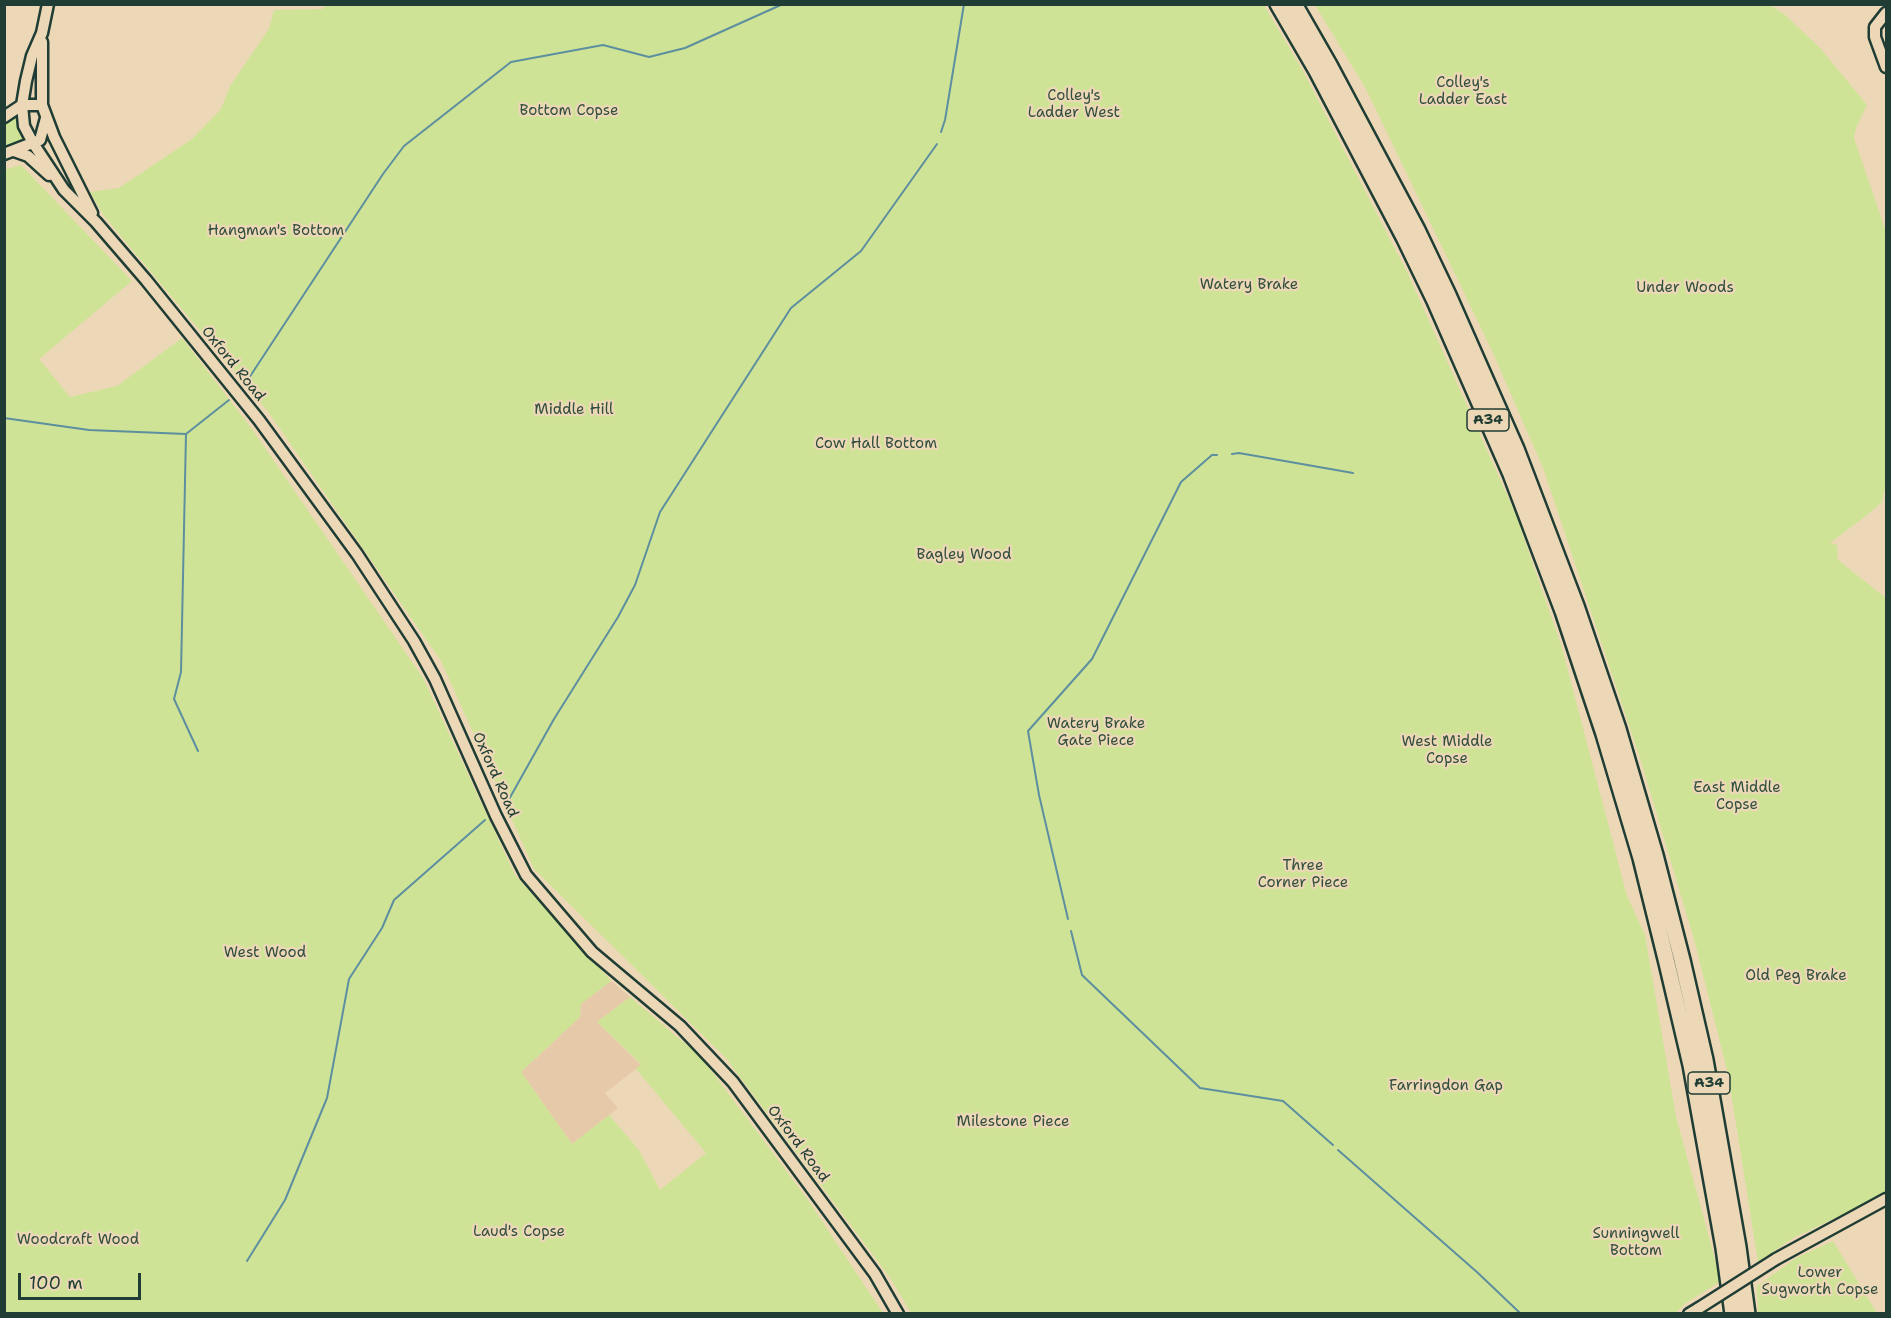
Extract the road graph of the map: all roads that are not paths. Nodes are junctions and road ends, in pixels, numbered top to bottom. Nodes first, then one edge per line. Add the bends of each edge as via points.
1 (48, 4) edge
2 (1278, 4) edge
3 (1294, 4) edge
4 (1887, 13) edge
5 (42, 33) junction
6 (1887, 67) edge
7 (22, 105) junction
8 (42, 105) junction
9 (6, 116) edge
10 (46, 118) junction
11 (33, 143) junction
12 (9, 153) edge
13 (64, 190) junction
14 (96, 222) junction
15 (1887, 1199) edge
16 (1694, 1311) edge
17 (898, 1314) edge
18 (1733, 1314) edge
19 (1747, 1314) edge

1 - 5 street
2 - 18 highway, A34 via 1435,301 1511,474 1563,611 1641,858 1667,963 1691,1065
3 - 19 highway, A34 via 1335,75 1448,295 1516,449 1580,617 1618,729 1682,960 1705,1060
4 - 6 street via 1875,27
5 - 7 street, Oxford Road via 32,56
5 - 8 street, Oxford Road
7 - 8 street
7 - 9 street
7 - 11 street, Oxford Road via 24,126
8 - 10 street, Oxford Road
10 - 11 street via 40,140
10 - 14 street, Oxford Road
11 - 12 street
11 - 13 street, Oxford Road
12 - 13 street, Oxford Road via 28,156
13 - 14 street, Oxford Road
14 - 17 street, Oxford Road via 259,420 357,554 435,679 526,875 592,952 680,1026 733,1082 875,1274
15 - 16 street, bridge via 1776,1259

